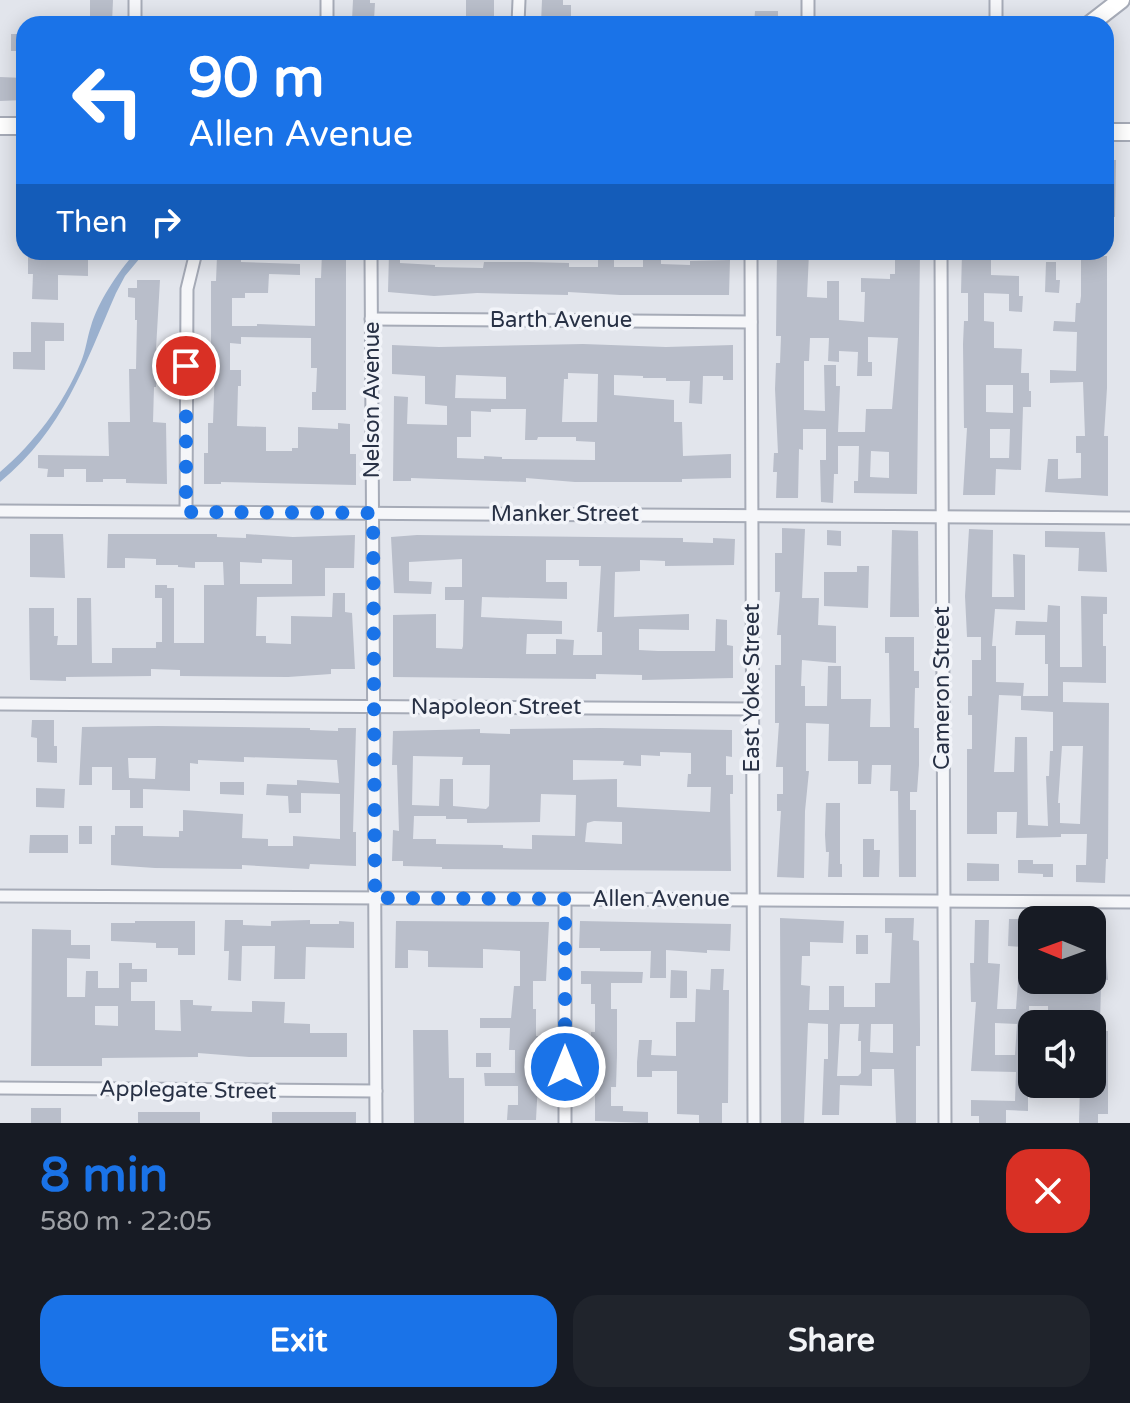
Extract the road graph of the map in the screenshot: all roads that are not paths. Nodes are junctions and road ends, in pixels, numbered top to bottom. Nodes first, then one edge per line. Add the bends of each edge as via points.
1 (1121, 0) edge
2 (1100, 16) edge
3 (194, 260) edge
4 (371, 260) edge
5 (751, 260) edge
6 (941, 260) edge
7 (371, 319) junction
8 (751, 322) junction
9 (0, 511) edge
10 (186, 512) junction
11 (373, 513) junction
12 (752, 516) junction
13 (941, 517) junction
14 (1130, 518) edge
15 (0, 704) edge
16 (374, 706) junction
17 (752, 709) junction
18 (0, 896) edge
19 (375, 898) junction
20 (565, 899) junction
21 (755, 900) junction
22 (945, 901) junction
23 (1130, 902) edge
24 (0, 1088) edge
25 (376, 1091) junction
26 (376, 1123) edge
27 (565, 1123) edge
28 (754, 1123) edge
29 (945, 1123) edge

1 - 2 main road
3 - 10 street via 187,283
4 - 7 street, Nelson Avenue
5 - 8 street, East Yoke Street
6 - 13 street, Cameron Street
7 - 8 street, Barth Avenue
7 - 11 street, Nelson Avenue
8 - 12 street, East Yoke Street
9 - 10 street, Manker Street
10 - 11 street, Manker Street
11 - 12 street, Manker Street
11 - 16 street, Nelson Avenue
12 - 13 street, Manker Street
12 - 17 street, East Yoke Street
13 - 14 street, Manker Street
13 - 22 street, Cameron Street
15 - 16 street, Napoleon Street
16 - 17 street, Napoleon Street
16 - 19 street, Nelson Avenue
17 - 21 street, East Yoke Street
18 - 19 street, Allen Avenue
19 - 20 street, Allen Avenue
19 - 25 street, Nelson Avenue
20 - 21 street, Allen Avenue
20 - 27 street
21 - 22 street, Allen Avenue
21 - 28 street, East Yoke Street
22 - 23 street, Allen Avenue
22 - 29 street, Cameron Street
24 - 25 street, Applegate Street
25 - 26 street, Nelson Avenue

